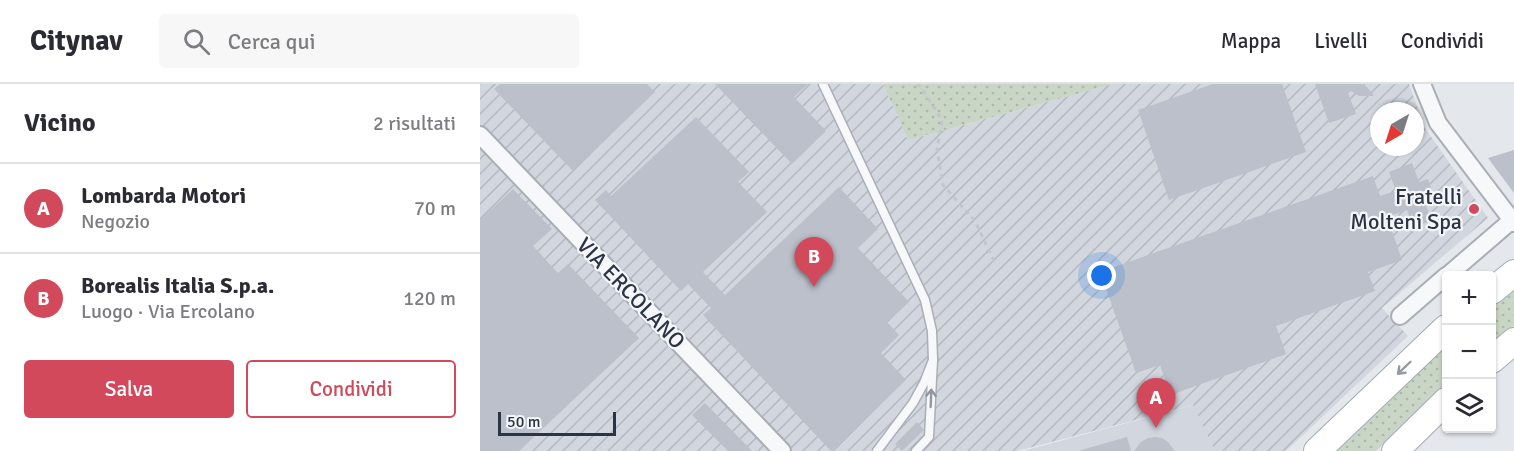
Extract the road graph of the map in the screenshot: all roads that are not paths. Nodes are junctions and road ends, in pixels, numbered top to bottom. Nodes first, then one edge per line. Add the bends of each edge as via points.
1 (823, 84) edge
2 (1422, 84) edge
3 (480, 135) edge
4 (1513, 221) edge
5 (1453, 271) edge
6 (1514, 273) edge
7 (1442, 280) edge
8 (1496, 287) edge
9 (1400, 316) dead end
10 (1442, 332) edge
11 (1514, 341) edge
12 (1496, 356) edge
13 (933, 360) junction
14 (1442, 405) edge
15 (782, 451) edge
16 (877, 451) edge
17 (916, 451) edge
18 (1317, 451) edge
19 (1395, 451) edge

1 - 13 lane via 925,300
2 - 4 street via 1438,123
3 - 15 street, VIA ERCOLANO
4 - 5 street
6 - 8 main road
7 - 9 street
10 -> 18 main road
11 - 12 main road
13 - 16 lane via 913,403
17 -> 13 lane via 929,437
14 - 19 main road

